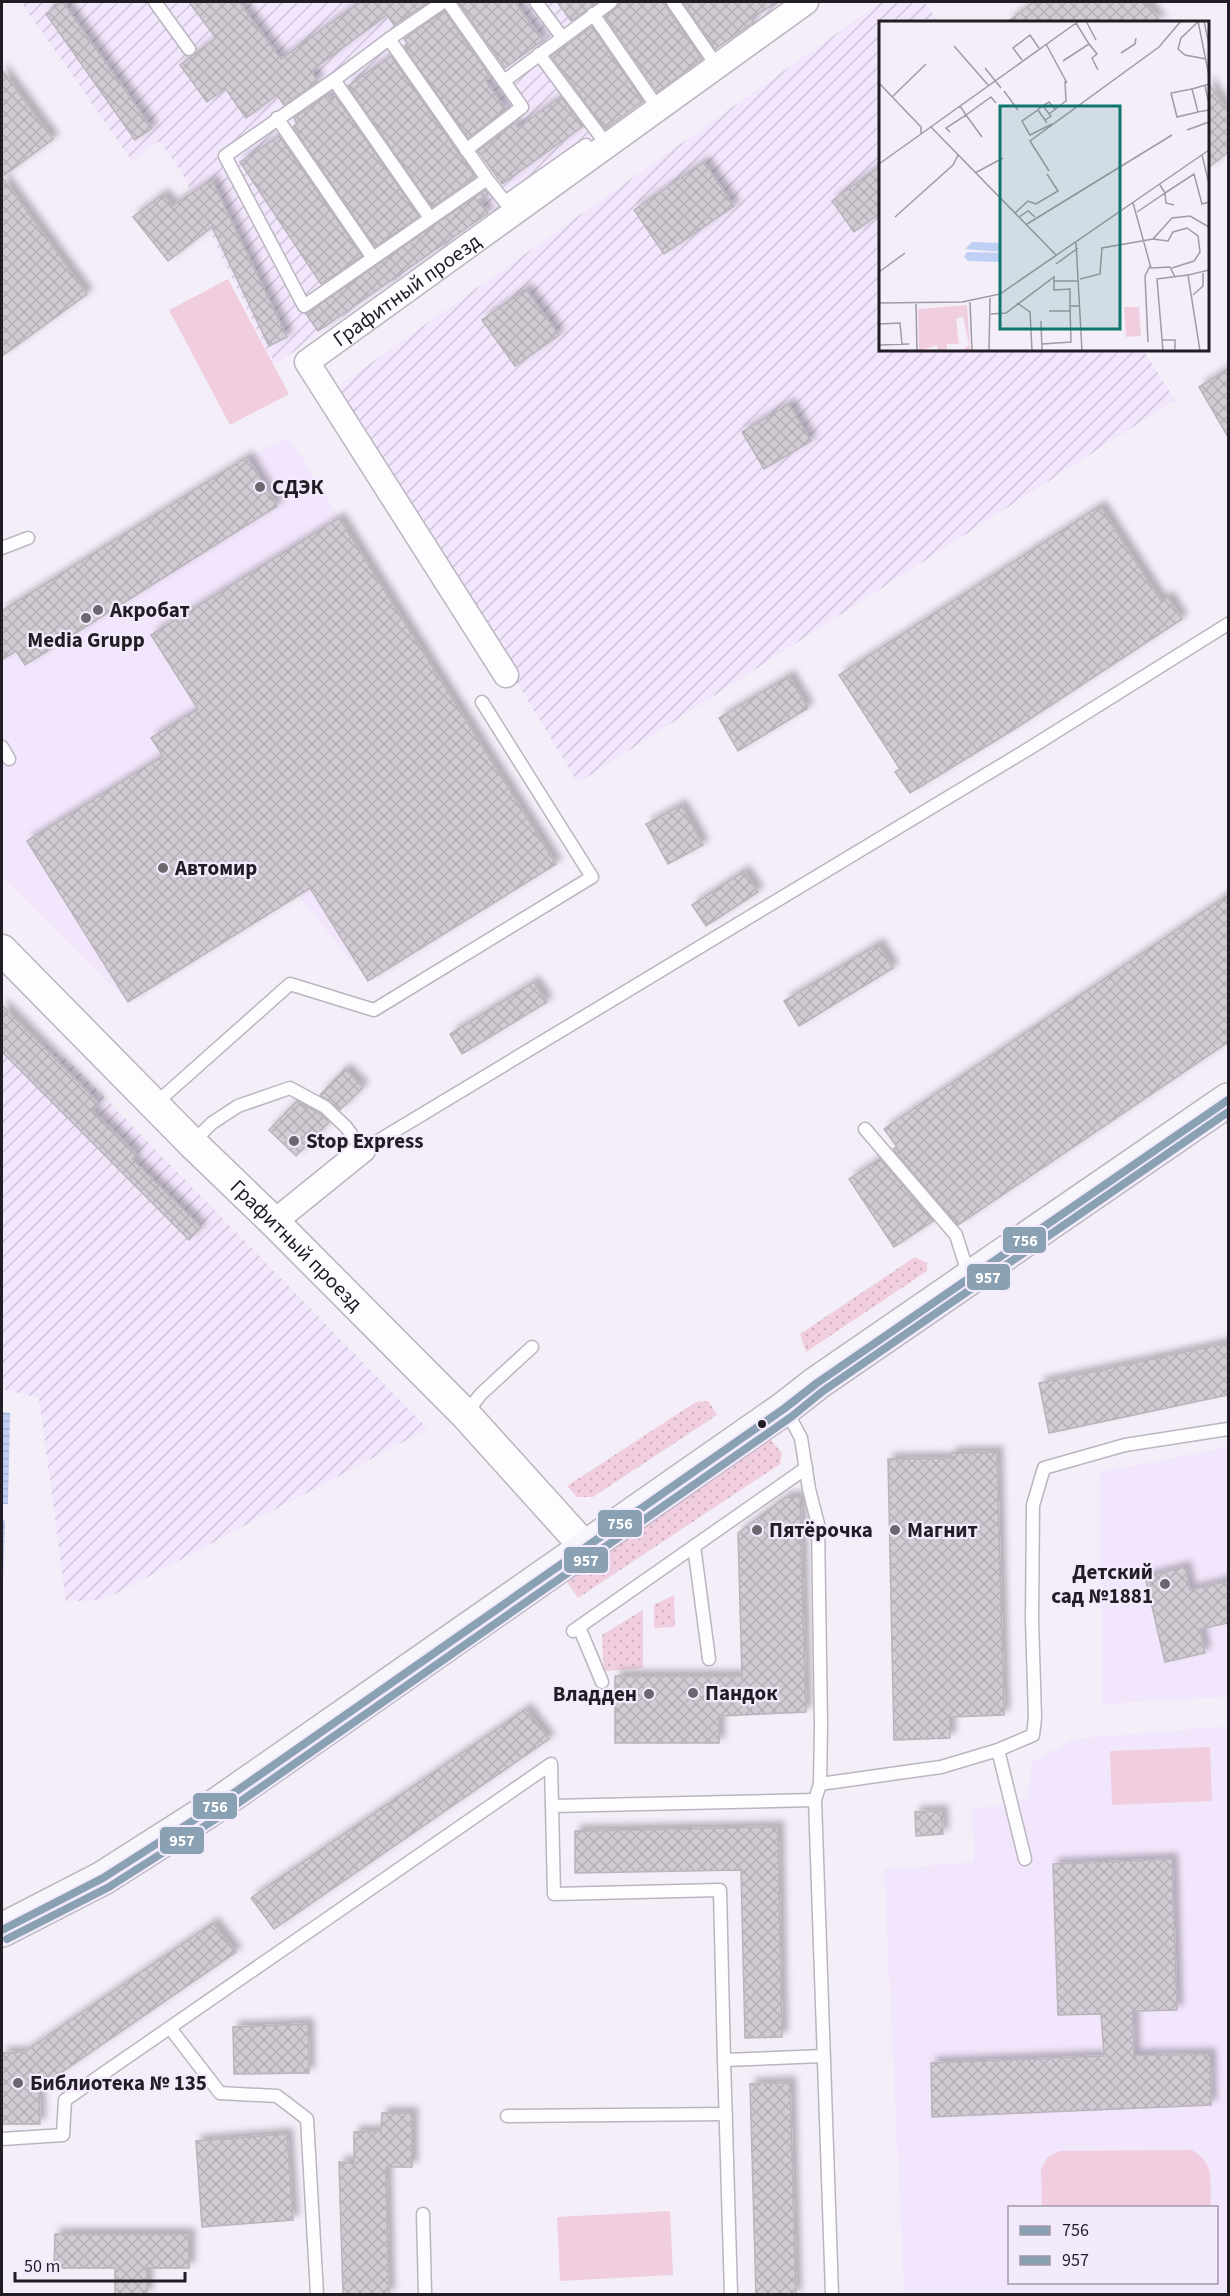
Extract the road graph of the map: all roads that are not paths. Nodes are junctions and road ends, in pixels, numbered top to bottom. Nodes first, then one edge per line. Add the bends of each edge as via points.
1 (154, 2) edge
2 (443, 2) edge
3 (448, 2) edge
4 (536, 2) edge
5 (610, 2) edge
6 (673, 2) edge
7 (806, 2) edge
8 (593, 14) junction
9 (562, 37) junction
10 (389, 39) junction
11 (189, 49) dead end
12 (539, 54) junction
13 (717, 66) junction
14 (334, 81) junction
15 (504, 81) junction
16 (657, 107) junction
17 (277, 118) junction
18 (597, 146) junction
19 (466, 150) junction
20 (487, 179) junction
21 (430, 218) junction
22 (373, 258) junction
23 (28, 538) dead end
24 (2, 548) edge
25 (1228, 624) edge
26 (506, 675) dead end
27 (483, 702) dead end
28 (2, 747) edge
29 (9, 759) dead end
30 (2, 950) edge
31 (1228, 1100) edge
32 (154, 1105) junction
33 (865, 1129) dead end
34 (192, 1143) junction
35 (363, 1150) junction
36 (274, 1222) junction
37 (970, 1280) junction
38 (532, 1347) dead end
39 (785, 1408) junction
40 (465, 1414) junction
41 (1228, 1429) edge
42 (806, 1468) junction
43 (694, 1546) junction
44 (585, 1547) junction
45 (709, 1659) dead end
46 (602, 1682) dead end
47 (998, 1750) junction
48 (820, 1784) junction
49 (815, 1800) junction
50 (552, 1806) junction
51 (1025, 1859) dead end
52 (2, 1930) edge
53 (170, 2028) junction
54 (823, 2056) junction
55 (724, 2060) junction
56 (726, 2115) junction
57 (507, 2116) dead end
58 (2, 2139) edge
59 (423, 2214) dead end
60 (317, 2295) edge
61 (425, 2295) edge
62 (731, 2295) edge
63 (832, 2295) edge

1 - 11 lane
2 - 10 lane
3 - 15 lane
4 - 9 lane
5 - 8 lane
6 - 13 lane
7 - 13 street, Графитный проезд
8 - 9 lane
8 - 16 lane
9 - 12 lane
10 - 14 lane
10 - 19 lane
12 - 15 lane
12 - 18 lane
13 - 16 street, Графитный проезд
14 - 17 lane
14 - 21 lane
15 - 19 lane via 522,107
16 - 18 street, Графитный проезд
17 - 22 lane
17 - 22 lane via 225,156 304,306
18 - 20 lane via 505,202
18 - 26 street, Графитный проезд via 307,362
19 - 20 lane
20 - 21 lane
21 - 22 lane
23 - 24 lane
25 - 35 lane via 1030,748
27 - 32 lane via 592,877 374,1010 290,984
28 - 29 lane
30 - 32 street, Графитный проезд
31 - 37 main road
32 - 34 street, Графитный проезд
33 - 37 lane via 956,1235
34 - 35 lane via 212,1123 238,1106 290,1088 326,1107
34 - 36 street, Графитный проезд
35 - 36 street
36 - 40 street, Графитный проезд
37 - 39 main road
38 - 40 lane
39 - 42 lane via 801,1438
39 - 44 main road
40 - 44 street, Графитный проезд
41 - 47 lane via 1125,1445 1044,1468 1033,1505 1033,1735
42 - 43 lane
42 - 48 lane via 818,1524
43 - 45 lane
43 - 46 lane via 576,1629
44 - 52 main road via 208,1811 103,1878
47 - 48 lane via 940,1767
47 - 51 lane
48 - 49 lane
49 - 50 lane
49 - 54 lane
50 - 53 lane via 551,1764
50 - 55 lane via 554,1894 720,1890
53 - 58 lane via 65,2100 63,2134
53 - 60 lane via 220,2093 277,2096 307,2119
54 - 55 lane
54 - 63 lane
55 - 56 lane
56 - 57 lane
56 - 62 lane
59 - 61 lane

